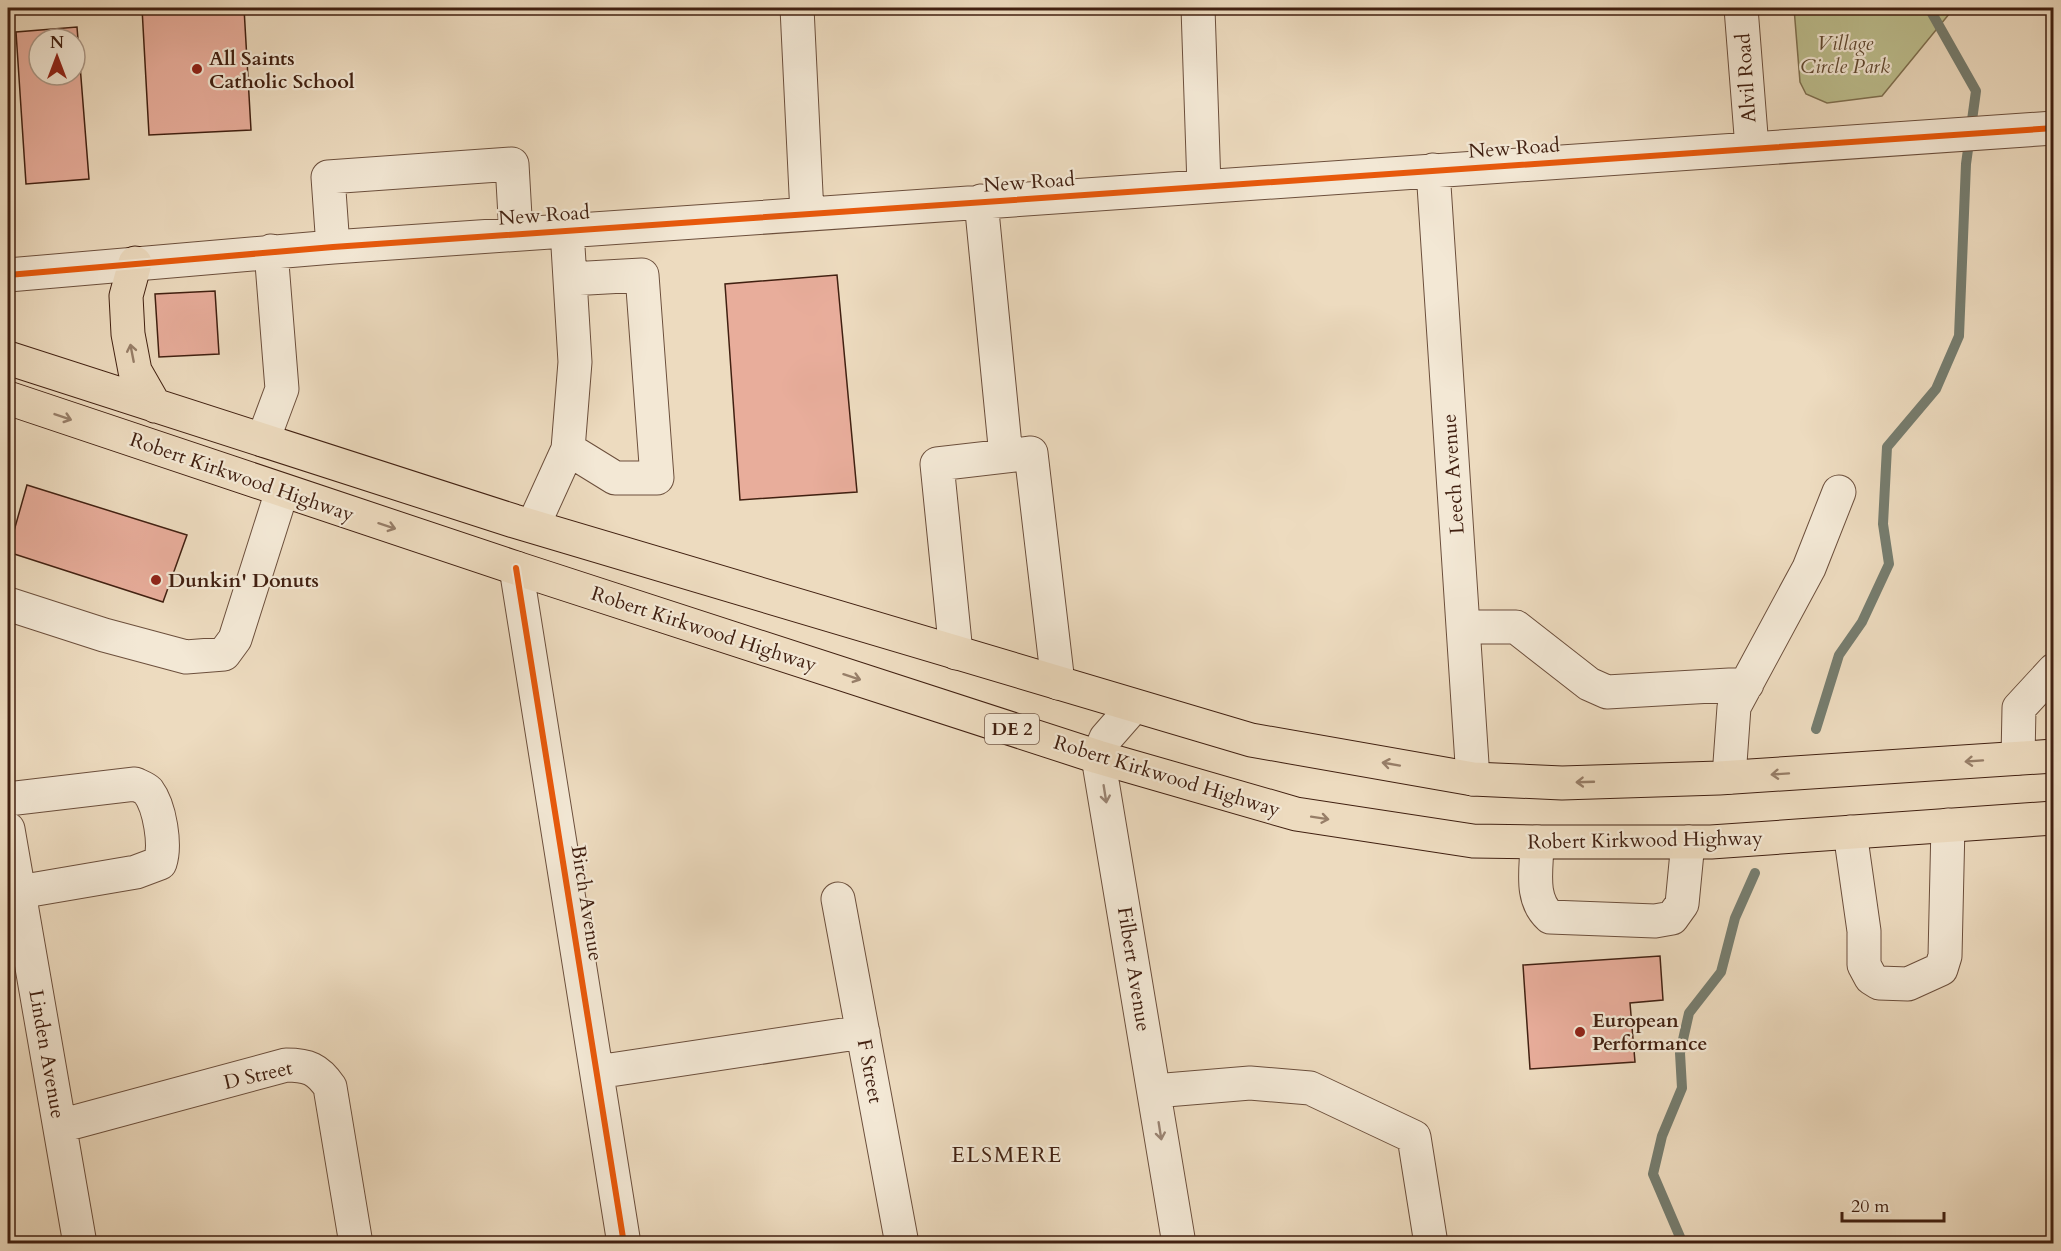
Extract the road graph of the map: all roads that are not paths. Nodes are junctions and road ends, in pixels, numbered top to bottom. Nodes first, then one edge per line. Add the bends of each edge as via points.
1 (797, 8) edge
2 (1198, 8) edge
3 (1741, 8) edge
4 (2054, 128) edge
5 (1752, 148) junction
6 (1433, 170) junction
7 (1204, 186) junction
8 (981, 201) junction
9 (807, 214) junction
10 (567, 230) junction
11 (516, 234) junction
12 (324, 247) junction
13 (271, 251) junction
14 (135, 263) junction
15 (8, 275) edge
16 (570, 279) junction
17 (8, 358) edge
18 (8, 398) edge
19 (155, 406) junction
20 (262, 440) junction
21 (568, 448) junction
22 (1006, 456) junction
23 (282, 491) junction
24 (1839, 492) dead end
25 (533, 526) junction
26 (516, 568) junction
27 (8, 604) edge
28 (1463, 627) junction
29 (956, 653) junction
30 (2054, 670) edge
31 (1058, 683) junction
32 (1747, 684) junction
33 (1134, 706) junction
34 (2054, 756) edge
35 (1098, 757) junction
36 (2018, 758) junction
37 (1730, 777) junction
38 (1473, 778) junction
39 (8, 799) edge
40 (2054, 818) edge
41 (1948, 825) junction
42 (8, 829) edge
43 (1850, 832) junction
44 (1537, 842) junction
45 (1688, 842) junction
46 (19, 892) junction
47 (838, 899) dead end
48 (20, 971) edge
49 (863, 1032) junction
50 (597, 1072) junction
51 (1154, 1090) junction
52 (60, 1126) junction
53 (80, 1244) edge
54 (356, 1244) edge
55 (624, 1244) edge
56 (902, 1244) edge
57 (1179, 1244) edge
58 (1431, 1244) edge

1 - 9 street
2 - 7 street
3 - 5 street, Alvil Road
4 - 5 street, New Road
5 - 6 street, New Road
6 - 7 street, New Road
6 - 28 street, Leech Avenue
7 - 8 street, New Road
8 - 9 street, New Road
8 - 22 street
9 - 10 street, New Road
10 - 11 street, New Road
10 - 16 street
11 - 12 street, New Road
11 - 12 street via 512,164 435,168 328,177
12 - 13 street, New Road
13 - 14 street, New Road
13 - 20 street via 282,389
14 - 15 street, New Road
19 -> 14 main road via 135,371 128,334 126,296
16 - 21 street via 575,362
16 - 21 street via 642,275 657,478 615,478
17 - 19 main road, Robert Kirkwood Highway
18 -> 23 main road, Robert Kirkwood Highway / DE 2
19 - 20 main road, Robert Kirkwood Highway
20 - 25 main road, Robert Kirkwood Highway
21 - 25 street
22 - 29 street via 937,464
22 - 31 street via 1031,453
23 -> 26 main road, Robert Kirkwood Highway / DE 2
23 - 27 street via 235,639 224,654 186,657
24 - 32 street via 1809,568
25 - 29 main road, Robert Kirkwood Highway
26 -> 35 main road, Robert Kirkwood Highway / DE 2
26 - 50 street, Birch Avenue
28 - 32 street via 1516,627 1589,684 1607,692
28 - 38 street, Leech Avenue
29 - 31 main road, Robert Kirkwood Highway
30 - 36 street via 2019,708
31 - 33 main road, Robert Kirkwood Highway
32 - 37 street via 1734,707
33 - 35 street via 1106,738
38 -> 33 main road, Robert Kirkwood Highway via 1251,740
34 - 36 main road, Robert Kirkwood Highway
35 -> 44 main road, Robert Kirkwood Highway / DE 2 via 1296,814 1473,841
35 -> 51 street, Filbert Avenue
36 -> 37 main road, Robert Kirkwood Highway
37 -> 38 main road, Robert Kirkwood Highway via 1562,783
39 - 46 street via 135,784 147,790 155,806 164,852 160,863 136,872
40 - 41 main road, Robert Kirkwood Highway / DE 2
41 - 43 main road, Robert Kirkwood Highway / DE 2
41 - 43 street via 1945,956 1941,969 1908,984 1879,983 1864,965 1864,931
42 - 46 street, Linden Avenue
43 - 45 main road, Robert Kirkwood Highway / DE 2
44 - 45 main road, Robert Kirkwood Highway / DE 2
44 - 45 street via 1536,896 1540,908 1550,917 1655,921 1672,918 1682,904
46 - 48 street, Linden Avenue
47 - 49 street, F Street
48 - 52 street, Linden Avenue
49 - 50 street
49 - 56 street, F Street
50 - 55 street, Birch Avenue
51 -> 57 street, Filbert Avenue
51 - 58 street via 1250,1083 1310,1088 1414,1137
52 - 53 street, Linden Avenue
52 - 54 street, D Street via 286,1065 306,1065 320,1072 330,1087

